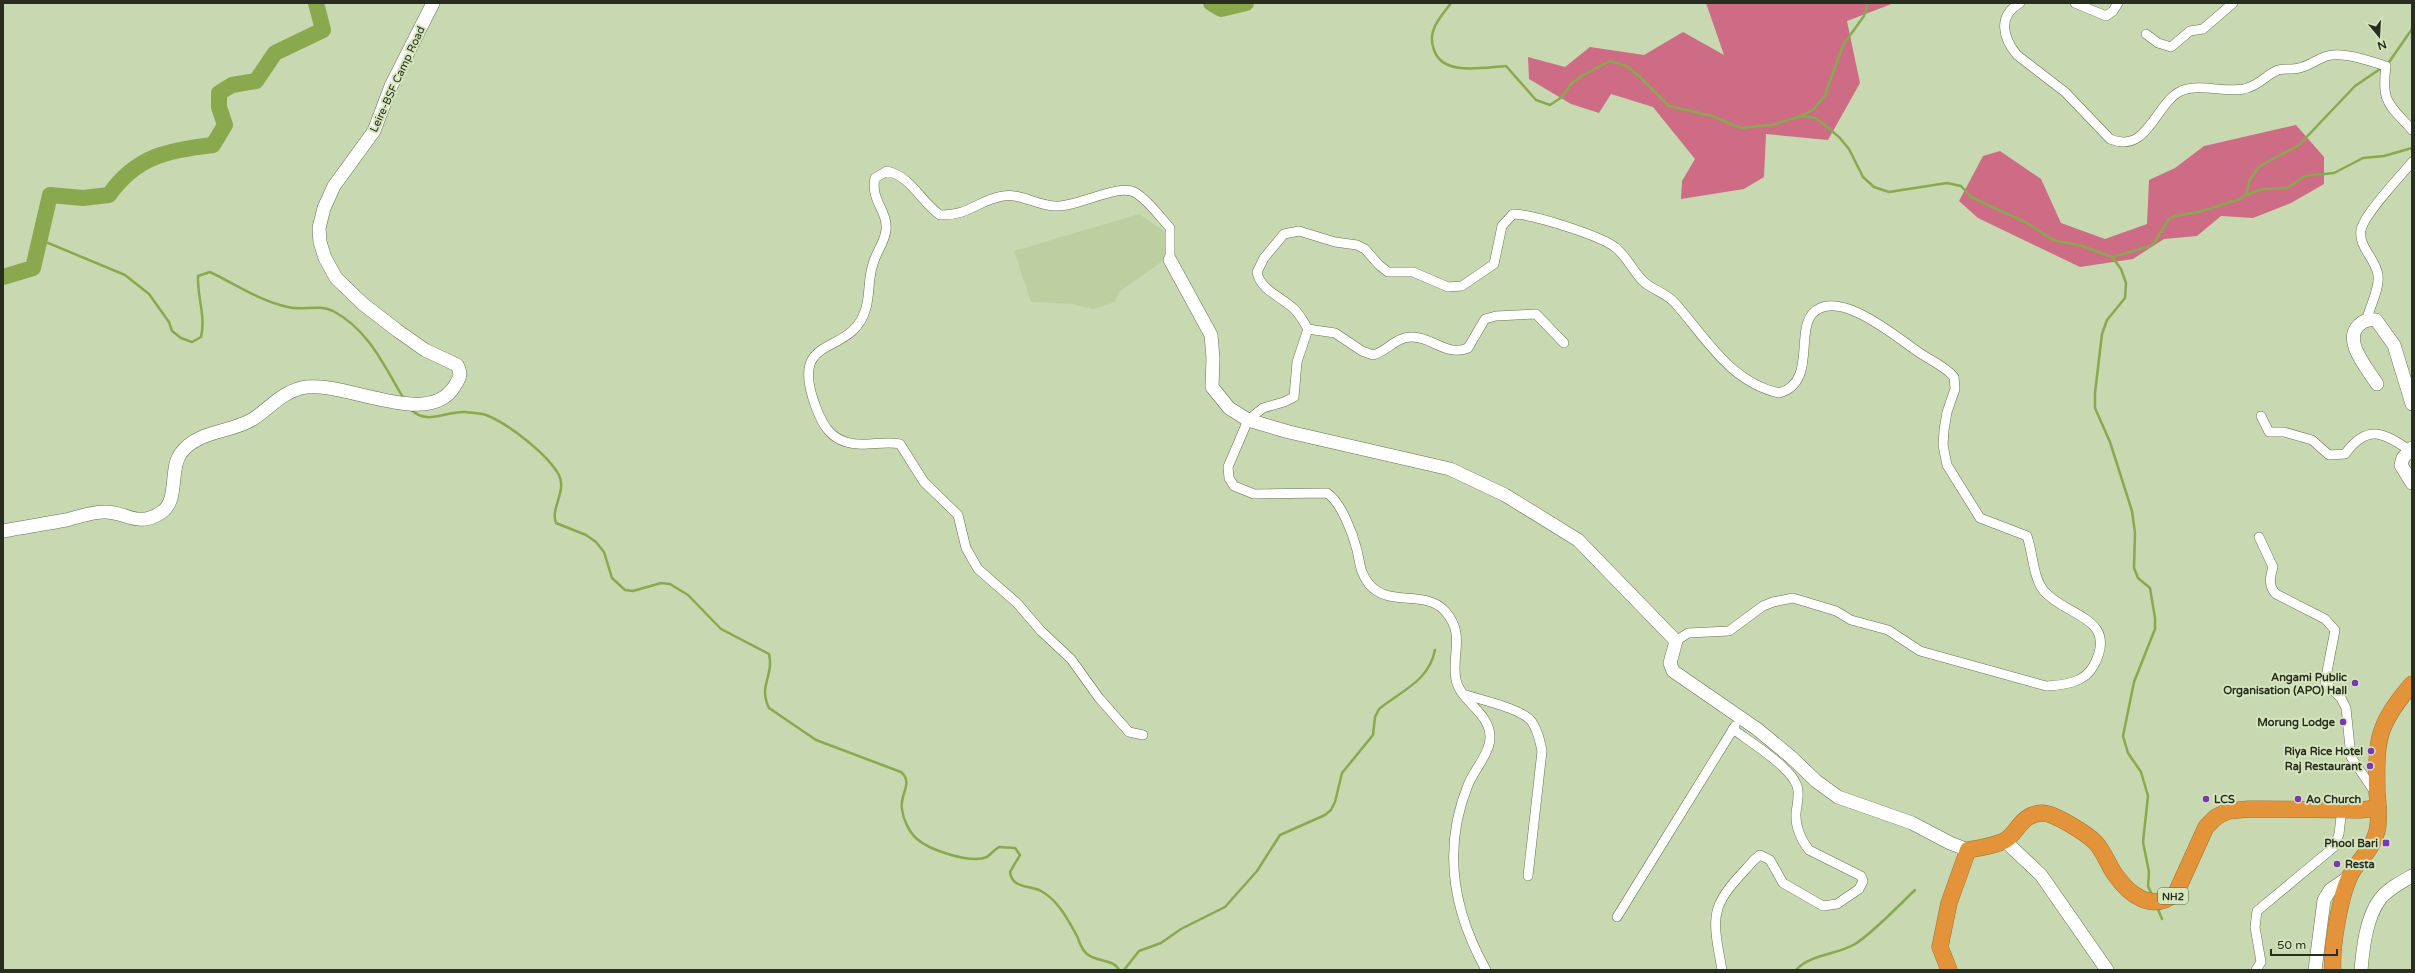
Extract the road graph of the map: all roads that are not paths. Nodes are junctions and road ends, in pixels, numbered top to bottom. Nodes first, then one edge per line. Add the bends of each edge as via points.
1 (433, 3) edge
2 (2020, 3) edge
3 (2075, 3) edge
4 (2118, 3) edge
5 (2233, 3) edge
6 (2146, 34) dead end
7 (2412, 130) edge
8 (2412, 162) edge
9 (1170, 260) joint
10 (2367, 319) junction
11 (1308, 329) junction
12 (1564, 343) dead end
13 (2377, 384) dead end
14 (2412, 404) edge
15 (2261, 416) dead end
16 (1248, 420) junction
17 (2410, 449) edge
18 (2412, 483) edge
19 (3, 531) edge
20 (2259, 537) dead end
21 (1676, 641) junction
22 (2412, 684) edge
23 (1464, 694) junction
24 (1740, 718) junction
25 (1733, 729) junction
26 (1143, 735) dead end
27 (2342, 808) junction
28 (2378, 808) junction
29 (2005, 841) junction
30 (1968, 850) junction
31 (1528, 876) dead end
32 (2412, 876) edge
33 (2349, 877) junction
34 (1617, 917) dead end
35 (1486, 970) edge
36 (1722, 970) edge
37 (1949, 970) edge
38 (2107, 970) edge
39 (2256, 970) edge
40 (2314, 970) edge
41 (2333, 970) edge
42 (2361, 970) edge

1 - 19 main road, Leire-BSF Camp Road via 391,86 374,131 334,186 324,208 320,242 336,278 363,304 425,350 457,365 461,373 453,390 431,403 407,404 331,388 301,388 282,395 254,418 234,428 205,435 189,443 180,454 173,477 171,496 163,511 150,518 132,519 106,511
2 - 7 street via 2009,12 2003,28 2010,46 2017,55 2074,101 2110,139 2118,142 2132,140 2145,132 2170,98 2183,90 2253,87 2279,70 2300,68 2334,54 2386,66 2383,82 2385,97
3 - 4 street via 2106,16
5 - 6 street via 2203,29 2190,31 2171,47 2158,43
8 - 10 street via 2361,228 2360,236 2378,270 2379,278
9 - 16 main road via 1211,335 1212,387 1229,408
9 - 26 street via 1170,228 1135,192 1122,189 1080,203 1053,206 1005,195 986,201 962,214 940,215 912,185 898,174 887,171 875,178 873,187 886,230 872,265 864,315 857,329 814,355 809,364 808,374 813,399 828,431 847,442 900,444 924,482 958,515 966,548 978,568 1017,603 1041,631 1071,659 1099,698 1129,732
10 - 13 main road via 2355,328 2352,338 2355,348
10 - 14 main road via 2376,320 2392,340
11 - 12 street via 1335,333 1362,351 1373,355 1396,340 1411,337 1421,337 1457,351 1468,348 1485,319 1531,313 1542,319
11 - 16 street via 1297,362 1294,397 1263,408
11 - 21 street via 1295,310 1265,287 1257,276 1264,258 1284,234 1299,231 1335,242 1357,245 1365,249 1388,272 1413,272 1448,287 1456,287 1494,264 1502,226 1513,214 1585,233 1616,247 1644,281 1674,302 1723,361 1740,375 1767,390 1779,393 1793,386 1798,377 1808,325 1813,314 1818,310 1833,307 1859,313 1954,377 1956,389 1947,412 1943,445 1950,471 1980,518 2026,536 2034,556 2038,580 2044,591 2089,620 2098,631 2101,646 2092,668 2082,678 2063,685 2046,686 1920,651 1888,630 1851,620 1836,611 1793,598 1763,606 1729,631 1688,634
15 - 17 street via 2269,432 2284,432 2312,440 2329,455 2342,456 2354,443 2369,434 2384,436
16 - 21 main road via 1450,469 1505,495 1578,540
16 - 23 street via 1228,467 1229,478 1234,486 1243,492 1254,494 1327,493 1334,497 1357,549 1362,573 1369,584 1384,595 1424,599 1436,603 1452,620 1458,637 1456,681
17 - 18 main road via 2401,466
20 - 28 street via 2273,567 2270,577 2272,590 2325,619 2335,630 2325,682 2341,698 2346,708 2351,757 2370,783
21 - 24 main road via 1670,663 1673,670
22 - 28 highway via 2394,705 2384,723 2379,740
23 - 31 street via 1520,713 1531,721 1538,733 1542,752
23 - 35 street via 1487,722 1490,737 1459,814 1452,862 1453,879 1467,926
24 - 25 street
24 - 30 main road via 1838,797 1912,823
25 - 34 street
25 - 36 street via 1785,770 1796,784 1799,792 1796,815 1803,843 1809,850 1861,876 1863,881 1859,889 1837,904 1823,906 1783,883 1770,860 1760,855 1731,888 1718,909 1716,925
27 - 28 highway, NH2
27 - 29 highway, NH2 via 2249,809 2228,811 2216,817 2206,827 2176,893 2161,901 2142,900 2129,891 2114,874 2096,842 2056,818 2042,813 2028,816
27 - 39 street via 2339,834 2334,846 2257,911 2255,928 2261,962
28 - 33 highway via 2377,831 2369,851
29 - 30 highway
29 - 38 main road via 2041,875
30 - 37 highway via 1949,903 1940,947
32 - 42 main road via 2389,891 2374,908 2364,945
33 - 40 main road via 2337,884 2324,900
33 - 41 highway via 2337,924

